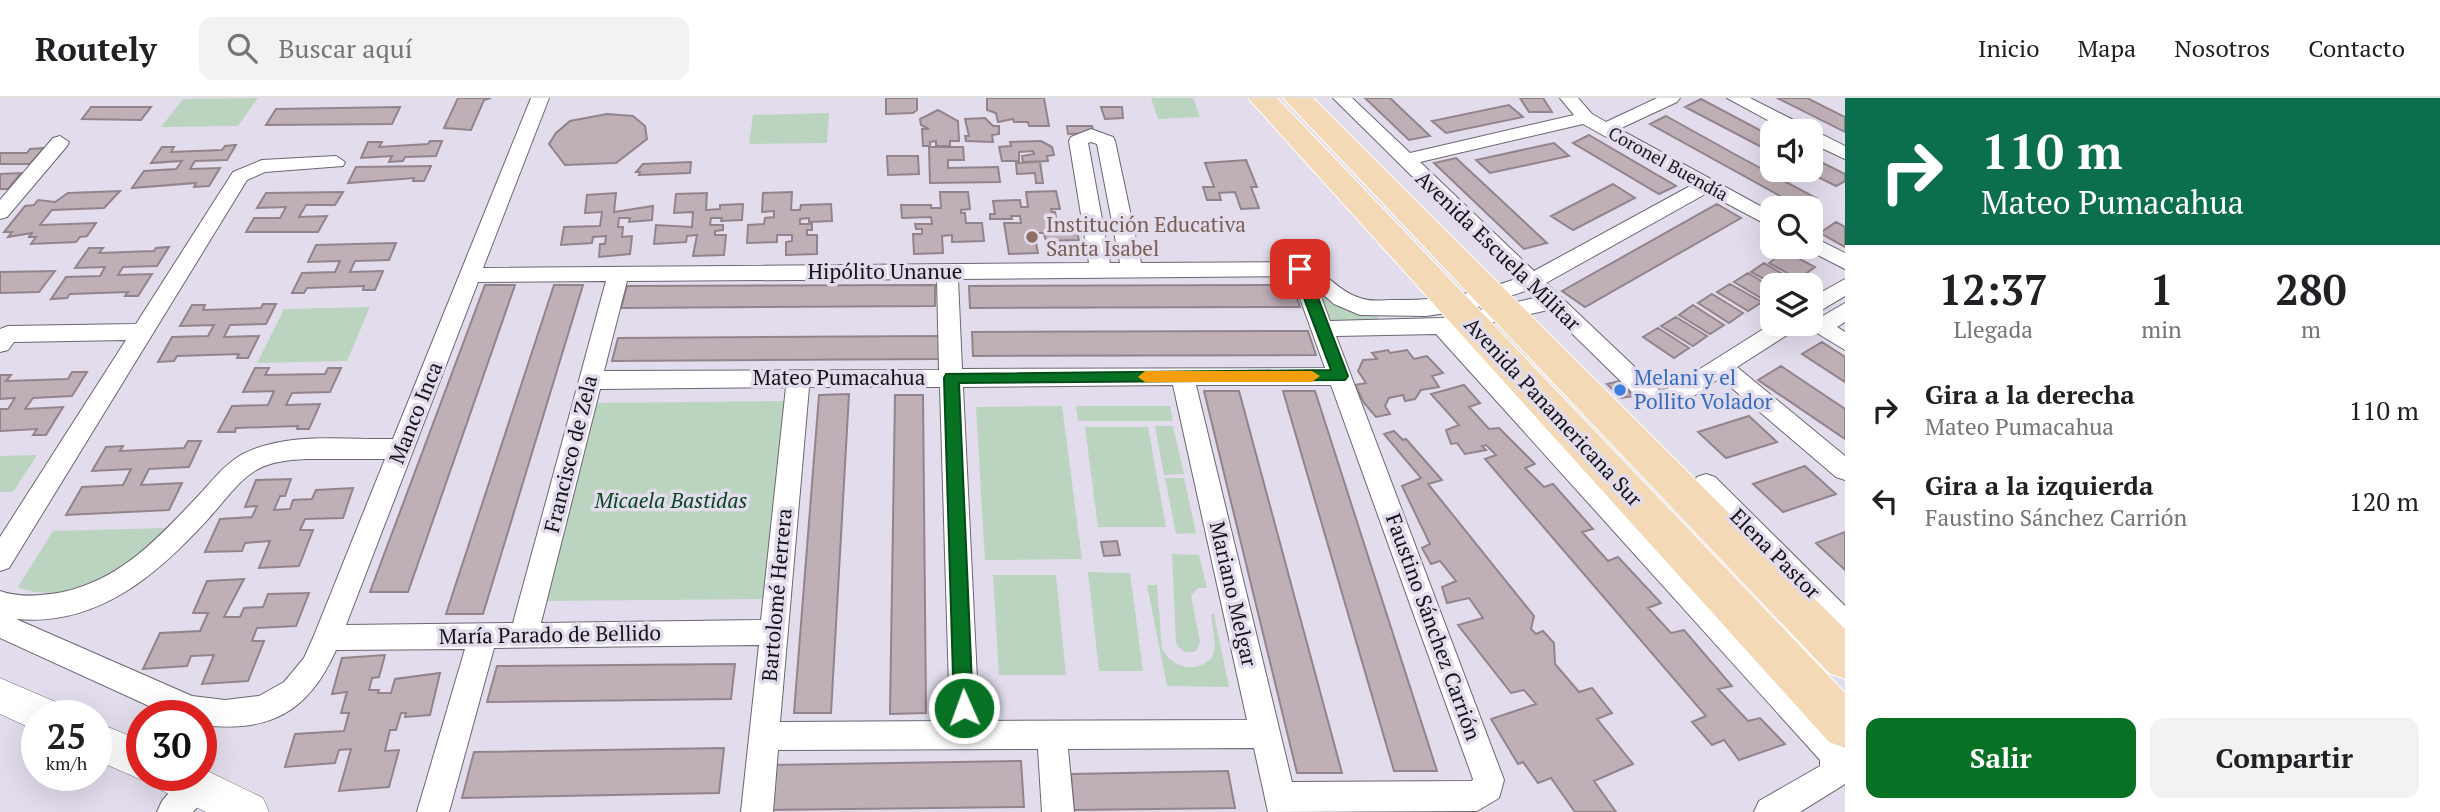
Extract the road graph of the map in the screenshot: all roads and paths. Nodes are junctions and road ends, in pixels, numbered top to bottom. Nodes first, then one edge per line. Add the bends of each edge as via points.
1 (540, 98) edge
2 (1262, 98) edge
3 (1297, 98) edge
4 (1342, 98) edge
5 (1569, 98) edge
6 (1671, 98) edge
7 (1736, 98) edge
8 (1586, 118) junction
9 (1778, 119) edge
10 (1605, 129) junction
11 (60, 142) dead end
12 (1823, 142) edge
13 (1845, 153) edge
14 (1405, 160) junction
15 (336, 162) dead end
16 (1707, 186) junction
17 (1087, 194) junction
18 (1116, 194) junction
19 (2, 207) edge
20 (1760, 215) edge
21 (1823, 250) edge
22 (1845, 262) edge
23 (1300, 269) junction
24 (1101, 270) junction
25 (1132, 270) junction
26 (947, 271) junction
27 (618, 274) junction
28 (470, 275) junction
29 (1530, 282) junction
30 (1845, 286) edge
31 (1551, 302) junction
32 (1472, 312) junction
33 (1824, 316) edge
34 (1322, 328) junction
35 (143, 332) junction
36 (1768, 336) edge
37 (1845, 342) edge
38 (0, 344) edge
39 (1720, 366) junction
40 (1340, 376) junction
41 (1183, 377) junction
42 (951, 378) junction
43 (797, 379) junction
44 (590, 380) junction
45 (402, 449) junction
46 (1845, 470) edge
47 (1706, 484) dead end
48 (0, 560) edge
49 (0, 603) edge
50 (1845, 624) edge
51 (0, 625) edge
52 (774, 632) junction
53 (524, 635) junction
54 (483, 636) junction
55 (327, 638) junction
56 (1845, 659) edge
57 (3, 701) edge
58 (21, 707) edge
59 (1845, 726) edge
60 (1266, 734) junction
61 (965, 735) junction
62 (1052, 735) junction
63 (764, 736) junction
64 (180, 791) edge
65 (1282, 805) edge
66 (249, 812) edge
67 (433, 812) edge
68 (757, 812) edge
69 (1058, 812) edge
70 (1770, 812) edge

1 - 28 street, Manco Inca
2 - 32 main road, Avenida Panamericana Sur
3 - 32 main road, Avenida Panamericana Sur
4 - 14 street, Avenida Escuela Militar
5 - 8 street, Coronel Buendía
6 - 10 street
7 - 9 street
8 - 10 street, Coronel Buendía
8 - 14 street
10 - 16 street, Coronel Buendía
11 - 19 street
12 - 13 street
14 - 29 street, Avenida Escuela Militar
15 - 35 street via 262,166 240,176
16 - 20 street, Coronel Buendía
16 - 29 street
17 - 18 street
17 - 18 street via 1078,141 1091,135 1105,141
17 - 24 street
18 - 25 street
21 - 22 street
23 - 25 street, Hipólito Unanue
23 - 32 street via 1360,307
23 - 34 street, Faustino Sánchez Carrión
24 - 25 street, Hipólito Unanue
24 - 26 street, Hipólito Unanue
26 - 27 street, Hipólito Unanue
26 - 42 street
27 - 28 street, Hipólito Unanue
27 - 44 street, Francisco de Zela
28 - 45 street, Manco Inca
29 - 31 street, Avenida Escuela Militar
29 - 32 street
30 - 33 street
31 - 32 street
31 - 39 street, Avenida Escuela Militar via 1643,393 1658,399 1673,397
32 - 34 street
32 - 56 main road, Avenida Panamericana Sur
32 - 59 main road, Avenida Panamericana Sur
32 - 70 street via 1835,754 1836,772 1831,777
33 - 37 street
34 - 40 street, Faustino Sánchez Carrión
35 - 38 street via 8,334
35 - 48 street
36 - 39 street
39 - 46 street
40 - 41 street, Mateo Pumacahua
40 - 65 street, Faustino Sánchez Carrión via 1487,771 1488,787 1477,796
41 - 42 street, Mateo Pumacahua
41 - 60 street, Mariano Melgar
42 - 43 street, Mateo Pumacahua
42 - 61 street
43 - 44 street, Mateo Pumacahua
43 - 52 street, Bartolomé Herrera
44 - 53 street, Francisco de Zela
45 - 49 street via 292,451 256,459 236,472 152,562 122,584 59,605
45 - 55 street, Manco Inca
47 - 50 street, Elena Pastor
51 - 55 street, Manco Inca via 190,710 225,714 263,709 294,692 314,667
52 - 53 street, María Parado de Bellido
52 - 63 street, Bartolomé Herrera
53 - 54 street, María Parado de Bellido
54 - 55 street, María Parado de Bellido
54 - 67 street
57 - 58 street
60 - 62 street
60 - 65 street, Mariano Melgar
61 - 62 street
61 - 63 street
62 - 69 street
63 - 68 street, Bartolomé Herrera
64 - 66 street

